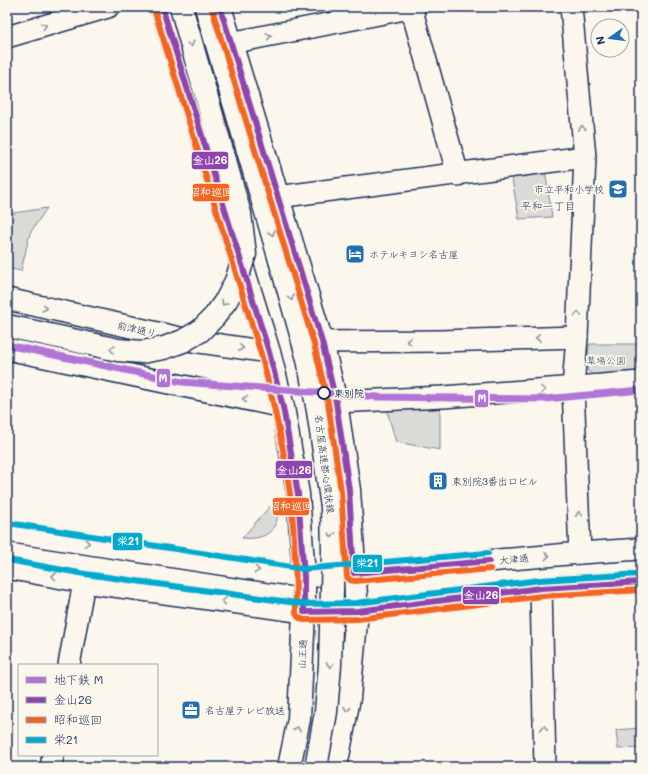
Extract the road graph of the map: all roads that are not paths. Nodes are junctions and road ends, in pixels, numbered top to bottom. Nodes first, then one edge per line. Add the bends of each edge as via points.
1 (108, 7) edge
2 (162, 7) edge
3 (181, 7) edge
4 (206, 7) edge
5 (220, 7) edge
6 (412, 7) edge
7 (571, 7) edge
8 (7, 37) edge
9 (230, 43) junction
10 (585, 158) junction
11 (458, 175) junction
12 (277, 198) junction
13 (7, 299) edge
14 (7, 326) edge
15 (577, 337) junction
16 (322, 342) junction
17 (7, 349) edge
18 (269, 352) junction
19 (641, 382) edge
20 (573, 388) junction
21 (336, 402) junction
22 (283, 407) junction
23 (7, 531) edge
24 (641, 549) edge
25 (580, 553) junction
26 (7, 568) edge
27 (354, 573) junction
28 (304, 577) junction
29 (84, 582) junction
30 (641, 582) edge
31 (541, 588) junction
32 (357, 611) junction
33 (304, 612) junction
34 (69, 664) edge
35 (53, 756) edge
36 (51, 767) edge
37 (289, 767) edge
38 (316, 767) edge
39 (336, 767) edge
40 (545, 767) edge

8 -> 1 street
2 - 18 main road, 山王通
3 -> 14 main road, bridge via 240,214 245,254 227,299 200,331 184,341 142,352 118,350
4 -> 38 main road, 名古屋高速都心環状線, bridge via 308,359 326,465 332,507 333,551 330,664 326,712
5 - 9 main road
9 -> 6 street
6 - 11 street
10 -> 7 street
9 - 12 main road
10 - 11 street
15 -> 10 street
11 - 12 street
12 - 16 main road
13 -> 18 street, 前津通り via 193,341
15 -> 16 street
15 - 20 street
16 - 21 main road
22 -> 17 street
18 - 22 main road, 山王通
19 - 20 street
21 -> 20 street
25 -> 20 street
21 - 27 main road via 348,490
22 - 28 main road, 山王通 via 298,494
23 -> 28 street, 大津通
24 - 25 street, 大津通
27 -> 25 street, 大津通
29 -> 26 street
27 - 28 street, 大津通
27 - 32 main road
28 - 33 main road, 山王通
33 -> 29 street
29 - 34 street
30 - 31 street
31 - 32 street
40 -> 31 street
32 - 33 street
32 -> 39 main road via 349,698
37 -> 33 main road, 山王通 via 299,719
35 - 36 street

